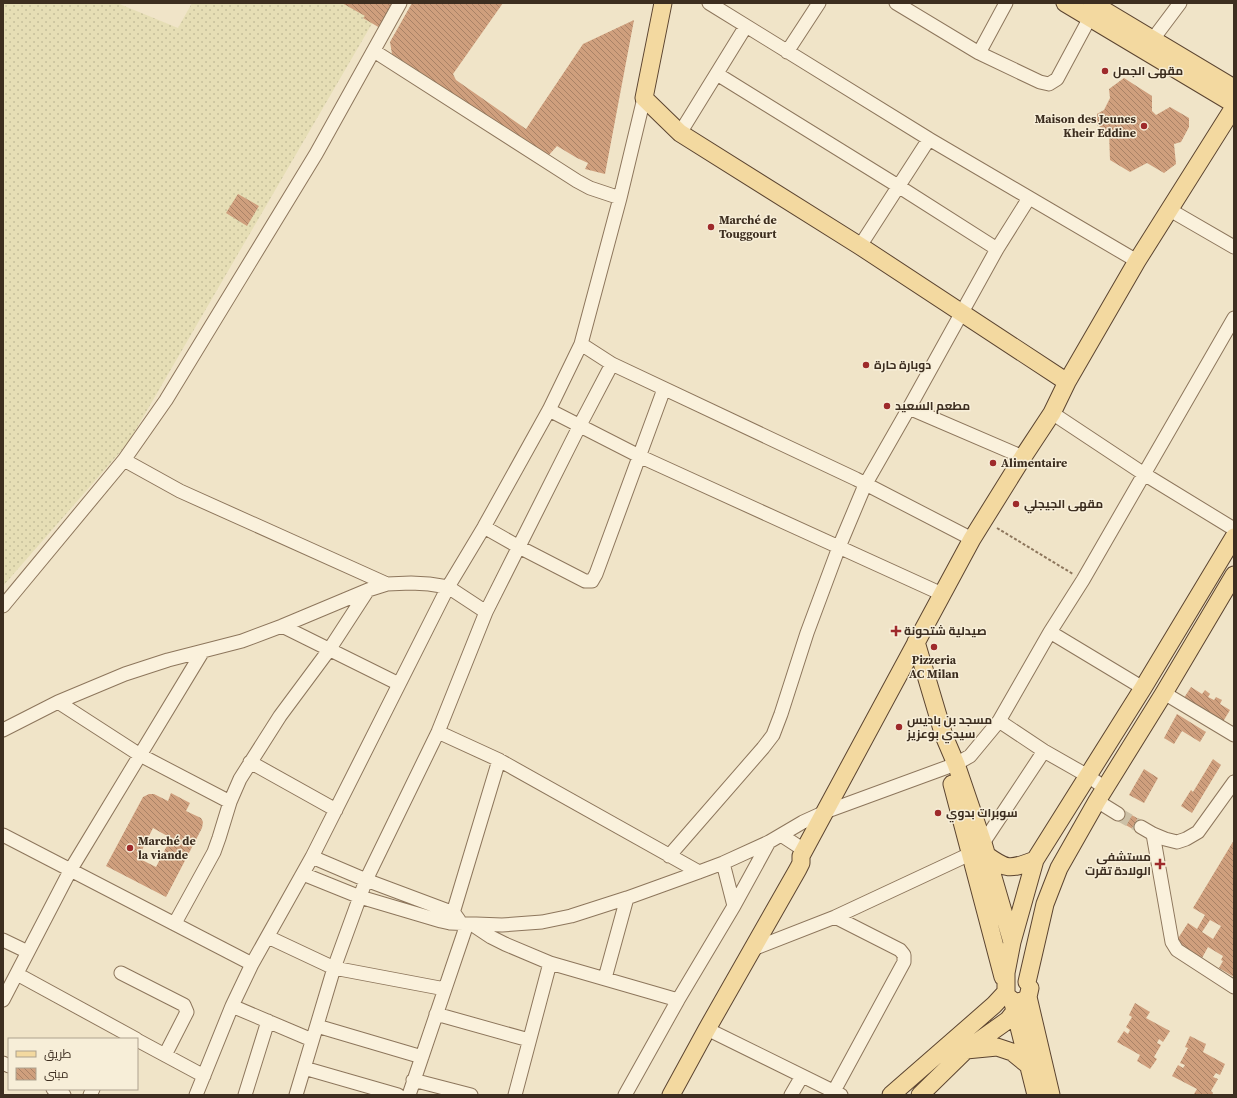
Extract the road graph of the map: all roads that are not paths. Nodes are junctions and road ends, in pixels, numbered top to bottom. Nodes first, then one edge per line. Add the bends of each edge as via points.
1 (400, 3) edge
2 (663, 3) edge
3 (819, 3) edge
4 (896, 3) edge
5 (1006, 3) edge
6 (1065, 3) edge
7 (1180, 3) edge
8 (714, 4) edge
9 (1093, 9) edge
10 (746, 26) junction
11 (1153, 39) junction
12 (374, 51) junction
13 (788, 52) junction
14 (979, 53) junction
15 (717, 74) junction
16 (1234, 88) edge
17 (644, 98) junction
18 (1234, 104) edge
19 (1234, 107) edge
20 (680, 132) junction
21 (929, 139) junction
22 (898, 186) junction
23 (620, 198) junction
24 (1029, 198) junction
25 (1170, 210) junction
26 (860, 246) junction
27 (1234, 247) edge
28 (996, 249) junction
29 (1138, 261) junction
30 (961, 311) junction
31 (1234, 318) edge
32 (581, 344) junction
33 (612, 364) junction
34 (1067, 382) junction
35 (664, 389) junction
36 (910, 408) junction
37 (549, 410) junction
38 (1052, 413) junction
39 (580, 426) junction
40 (639, 456) junction
41 (1023, 457) junction
42 (124, 460) junction
43 (1144, 474) junction
44 (865, 485) junction
45 (484, 527) junction
46 (1234, 528) edge
47 (1234, 537) edge
48 (972, 539) junction
49 (519, 547) junction
50 (839, 547) junction
51 (1234, 575) edge
52 (387, 584) junction
53 (448, 588) junction
54 (368, 590) junction
55 (942, 594) junction
56 (3, 606) edge
57 (486, 612) junction
58 (282, 626) junction
59 (1050, 632) junction
60 (916, 642) junction
61 (329, 650) junction
62 (203, 651) junction
63 (399, 684) junction
64 (1144, 688) junction
65 (1164, 693) junction
66 (58, 702) junction
67 (998, 721) junction
68 (3, 730) edge
69 (438, 732) junction
70 (1234, 735) edge
71 (1044, 750) junction
72 (140, 755) junction
73 (499, 760) junction
74 (250, 762) junction
75 (952, 766) junction
76 (1088, 776) junction
77 (1234, 782) edge
78 (1101, 795) junction
79 (230, 802) junction
80 (336, 810) junction
81 (825, 812) junction
82 (1118, 814) tunnel mouth
83 (1141, 827) tunnel mouth
84 (1153, 834) junction
85 (3, 835) edge
86 (781, 835) junction
87 (769, 842) junction
88 (979, 850) junction
89 (802, 853) junction
90 (669, 856) junction
91 (312, 857) junction
92 (1035, 860) junction
93 (723, 863) junction
94 (71, 869) junction
95 (699, 872) junction
96 (302, 874) junction
97 (366, 880) junction
98 (360, 897) junction
99 (627, 898) junction
100 (734, 906) junction
101 (834, 917) junction
102 (461, 921) junction
103 (175, 923) junction
104 (268, 937) junction
105 (3, 940) edge
106 (1012, 942) junction
107 (753, 949) junction
108 (28, 952) junction
109 (550, 963) junction
110 (252, 964) junction
111 (334, 968) junction
112 (17, 974) junction
113 (121, 974) dead end
114 (605, 978) junction
115 (1234, 987) edge
116 (445, 989) junction
117 (1016, 993) junction
118 (3, 1000) edge
119 (678, 1000) junction
120 (232, 1006) junction
121 (436, 1014) junction
122 (268, 1021) junction
123 (317, 1026) junction
124 (707, 1028) junction
125 (121, 1035) edge
126 (132, 1038) edge
127 (138, 1040) edge
128 (312, 1040) junction
129 (529, 1040) junction
130 (966, 1050) junction
131 (165, 1055) junction
132 (422, 1057) junction
133 (1028, 1065) junction
134 (304, 1068) junction
135 (204, 1076) junction
136 (802, 1076) junction
137 (413, 1080) junction
138 (55, 1090) edge
139 (838, 1093) edge
140 (64, 1095) edge
141 (196, 1095) edge
142 (245, 1095) edge
143 (296, 1095) edge
144 (398, 1095) edge
145 (409, 1095) edge
146 (471, 1095) edge
147 (515, 1095) edge
148 (625, 1095) edge
149 (658, 1095) edge
150 (671, 1095) edge
151 (791, 1095) edge
152 (891, 1095) edge
153 (920, 1095) edge
154 (1036, 1095) edge
155 (1051, 1095) edge

1 - 12 street
2 - 17 main road
3 - 13 street
4 - 14 street
5 - 14 street
6 - 9 main road
7 - 11 street
8 - 10 street
9 - 11 main road
9 - 14 street via 1057,79 1049,84
9 - 18 main road
10 - 13 street
10 - 15 street
11 - 16 main road
12 - 23 street via 577,181
12 - 42 street via 316,154 166,400
13 - 21 street
15 - 20 street
15 - 22 street
17 - 20 main road
17 - 23 street
19 - 25 main road
20 - 26 main road
21 - 22 street
21 - 24 street
22 - 26 street
22 - 28 street
23 - 32 street
24 - 28 street
24 - 29 street
25 - 27 street
25 - 29 main road
26 - 30 main road
28 - 30 street
29 - 34 main road
30 - 34 main road
30 - 36 street
31 - 43 street
32 - 33 street
32 - 37 street
33 - 35 street
33 - 39 street
34 - 38 main road
35 - 40 street
35 - 44 street
36 - 41 street
36 - 44 street
37 - 39 street
37 - 45 street
38 - 41 main road
38 - 43 street
39 - 40 street
39 - 49 street
40 - 49 street via 592,581 585,580
40 - 50 street
41 - 48 main road
42 - 52 street via 180,491
42 - 56 street
43 - 46 street
43 - 59 street
44 - 48 street
44 - 50 street
45 - 49 street
45 - 53 street
47 - 64 main road
48 - 55 main road
49 - 57 street
50 - 55 street
50 - 90 street via 773,735
51 - 65 main road
52 - 53 street via 429,584
52 - 54 street
53 - 57 street
53 - 63 street
54 - 58 street
54 - 61 street
55 - 60 main road
57 - 69 street
58 - 61 street
58 - 62 street via 242,641
59 - 64 street
59 - 67 street
60 - 75 main road
60 - 81 main road
61 - 63 street
61 - 74 street
62 - 66 street via 125,674
62 - 72 street
63 - 80 street
64 - 76 main road
65 - 70 street
65 - 78 main road
66 - 68 street
66 - 72 street
67 - 71 street
67 - 75 street via 970,756
69 - 73 street
69 - 97 street
71 - 76 street
71 - 88 street
72 - 79 street
72 - 94 street
73 - 90 street
73 - 102 street
74 - 79 street
74 - 80 street
75 - 81 street
75 - 88 main road
76 - 78 street
76 - 92 main road
77 - 84 street via 1198,832 1186,840 1165,840
78 - 82 street
78 - 117 main road via 1059,868
79 - 103 street via 214,852
80 - 91 street
81 - 86 street
81 - 89 main road
83 - 84 street
84 - 115 street via 1172,942 1177,950
85 - 94 street
86 - 87 street
86 - 89 street
87 - 93 street
87 - 100 street
88 - 92 main road via 1010,868
88 - 101 street
88 - 106 main road
88 - 117 main road
89 - 107 main road via 798,869
89 - 149 main road via 790,864
90 - 95 street
91 - 96 street
91 - 97 street
92 - 106 main road
93 - 95 street
93 - 100 street
94 - 103 street
94 - 108 street
95 - 99 street
96 - 98 street
96 - 104 street
97 - 98 street
97 - 102 street
98 - 102 street
98 - 111 street
99 - 102 street via 571,916 542,922 502,925
99 - 114 street
100 - 119 street
101 - 107 street
101 - 139 street via 900,950 904,955 904,962
102 - 109 street
102 - 116 street
103 - 110 street
104 - 110 street
104 - 111 street
105 - 108 street
106 - 117 main road via 1006,973
107 - 124 main road
108 - 112 street
109 - 114 street
109 - 129 street
110 - 120 street
111 - 116 street
111 - 123 street
112 - 118 street
112 - 125 street
113 - 131 street via 184,1006 187,1012 185,1019
114 - 119 street
116 - 121 street
117 - 130 main road via 1008,1020
117 - 133 main road
117 - 152 main road via 994,1004
117 - 155 main road
119 - 148 street
120 - 122 street
120 - 135 street
121 - 129 street
121 - 132 street
122 - 128 street
122 - 142 street
123 - 128 street
123 - 132 street
124 - 136 street
124 - 150 main road
125 - 126 street
127 - 131 street
128 - 134 street
129 - 147 street
130 - 133 main road via 997,1047 1012,1052
130 - 153 main road
131 - 135 street
132 - 137 street
133 - 154 main road
134 - 143 street
134 - 144 street
135 - 141 street
136 - 139 street
136 - 151 street
137 - 145 street
137 - 146 street
138 - 140 street

